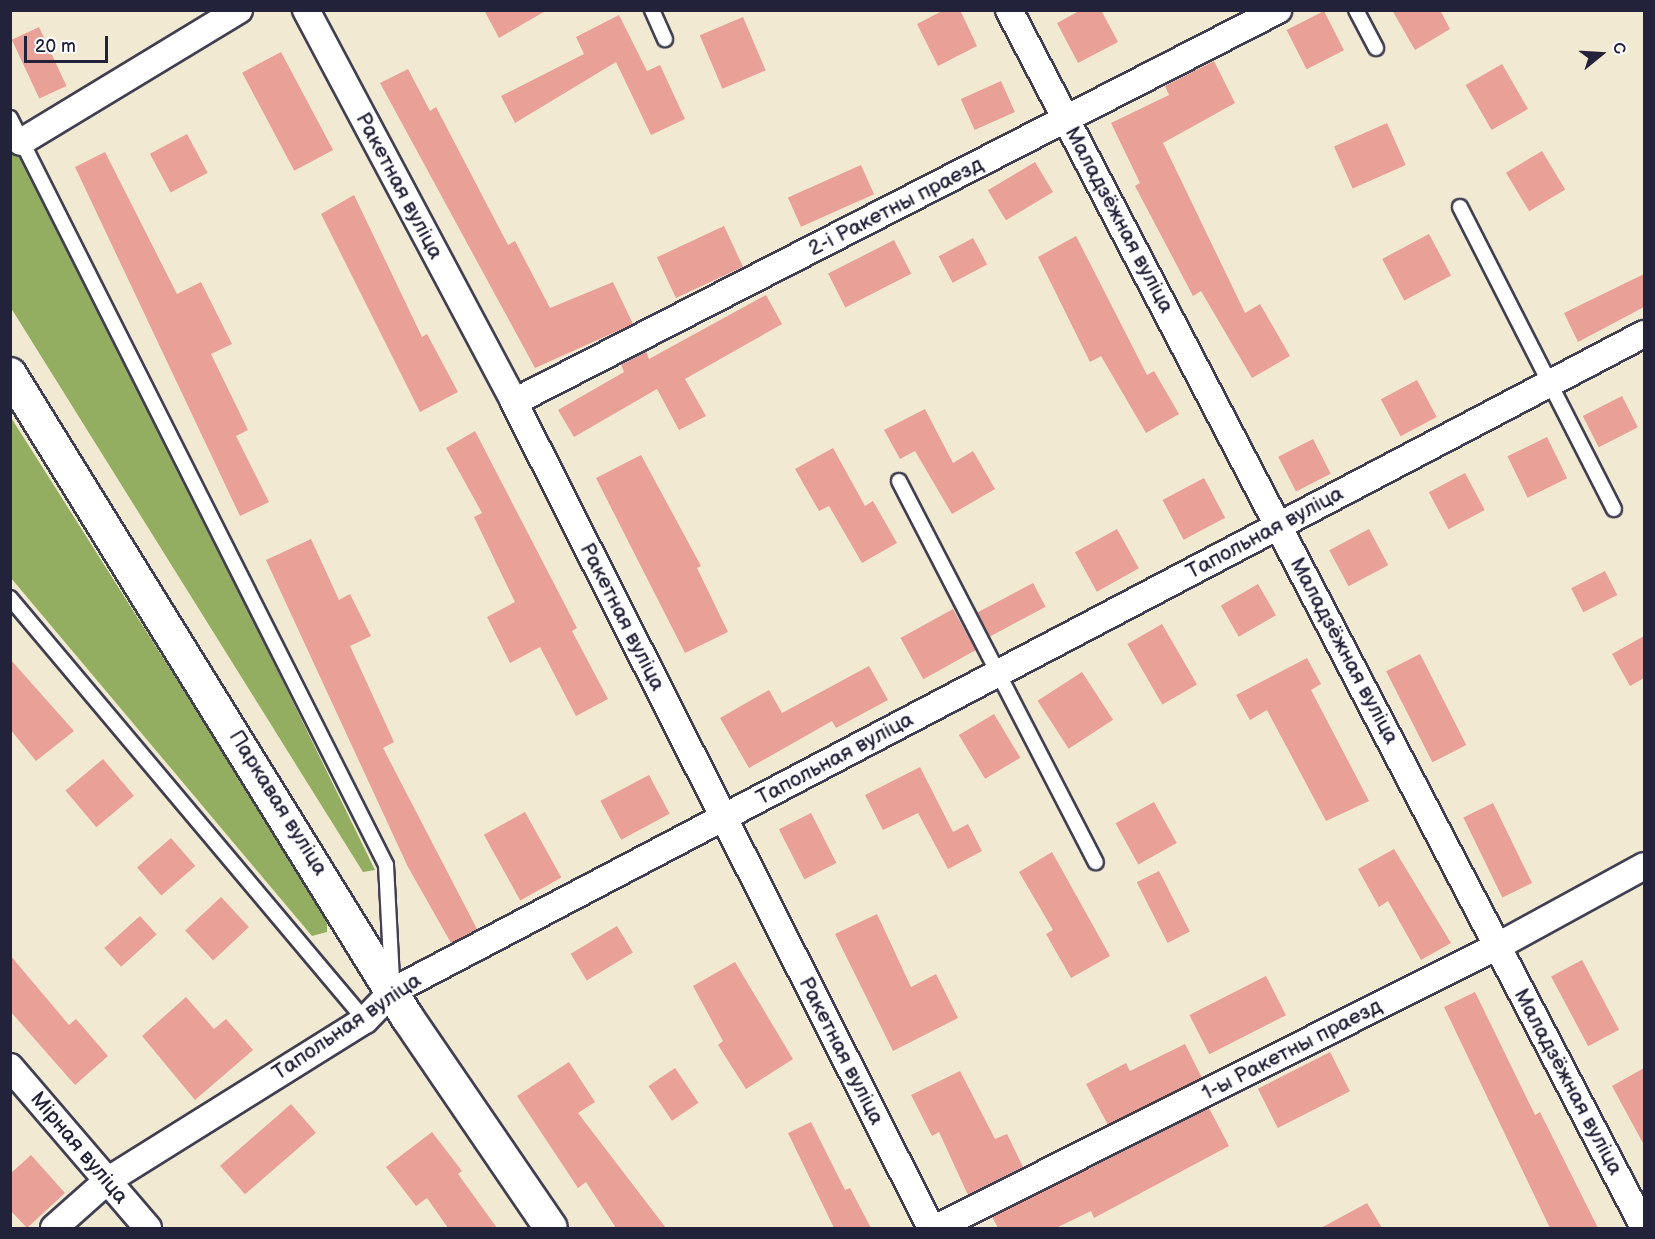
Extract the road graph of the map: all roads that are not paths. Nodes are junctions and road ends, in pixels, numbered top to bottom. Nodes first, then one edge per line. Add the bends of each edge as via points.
1 (239, 10) edge
2 (306, 10) edge
3 (652, 10) edge
4 (1009, 10) edge
5 (1278, 10) edge
6 (1356, 10) edge
7 (665, 39) dead end
8 (1376, 48) dead end
9 (10, 118) edge
10 (1066, 120) junction
11 (21, 142) junction
12 (1460, 207) dead end
13 (1644, 334) edge
14 (10, 374) edge
15 (1554, 382) junction
16 (514, 402) junction
17 (899, 481) dead end
18 (1614, 509) dead end
19 (1278, 526) junction
20 (10, 598) edge
21 (997, 674) junction
22 (723, 818) junction
23 (1096, 862) dead end
24 (1644, 866) edge
25 (1498, 946) junction
26 (393, 991) junction
27 (365, 1020) junction
28 (10, 1067) edge
29 (107, 1181) junction
30 (1644, 1227) edge
31 (54, 1228) edge
32 (148, 1228) edge
33 (551, 1228) edge
34 (931, 1228) edge
35 (936, 1228) edge

1 - 11 street
2 - 16 street, Ракетная вуліца
3 - 7 lane
4 - 10 street, Маладзёжная вуліца
5 - 10 street, 2-і Ракетны праезд
6 - 8 lane
9 - 11 lane
10 - 16 street, 2-і Ракетны праезд
10 - 19 street, Маладзёжная вуліца
11 - 26 lane via 386,865
12 - 15 lane
13 - 15 street, Тапольная вуліца
14 - 26 street, Паркавая вуліца
15 - 18 lane
15 - 19 street, Тапольная вуліца
16 - 22 street, Ракетная вуліца
17 - 21 lane
19 - 21 street, Тапольная вуліца
19 - 25 street, Маладзёжная вуліца
20 - 27 lane
21 - 22 street, Тапольная вуліца
21 - 23 lane
22 - 26 street, Тапольная вуліца
22 - 34 street, Ракетная вуліца
24 - 25 street, 1-ы Ракетны праезд
25 - 30 street, Маладзёжная вуліца
25 - 35 street, 1-ы Ракетны праезд
26 - 27 street, Тапольная вуліца
26 - 33 street, Паркавая вуліца
27 - 29 street, Тапольная вуліца
28 - 29 street, Мірная вуліца
29 - 31 street, Тапольная вуліца
29 - 32 street, Мірная вуліца

